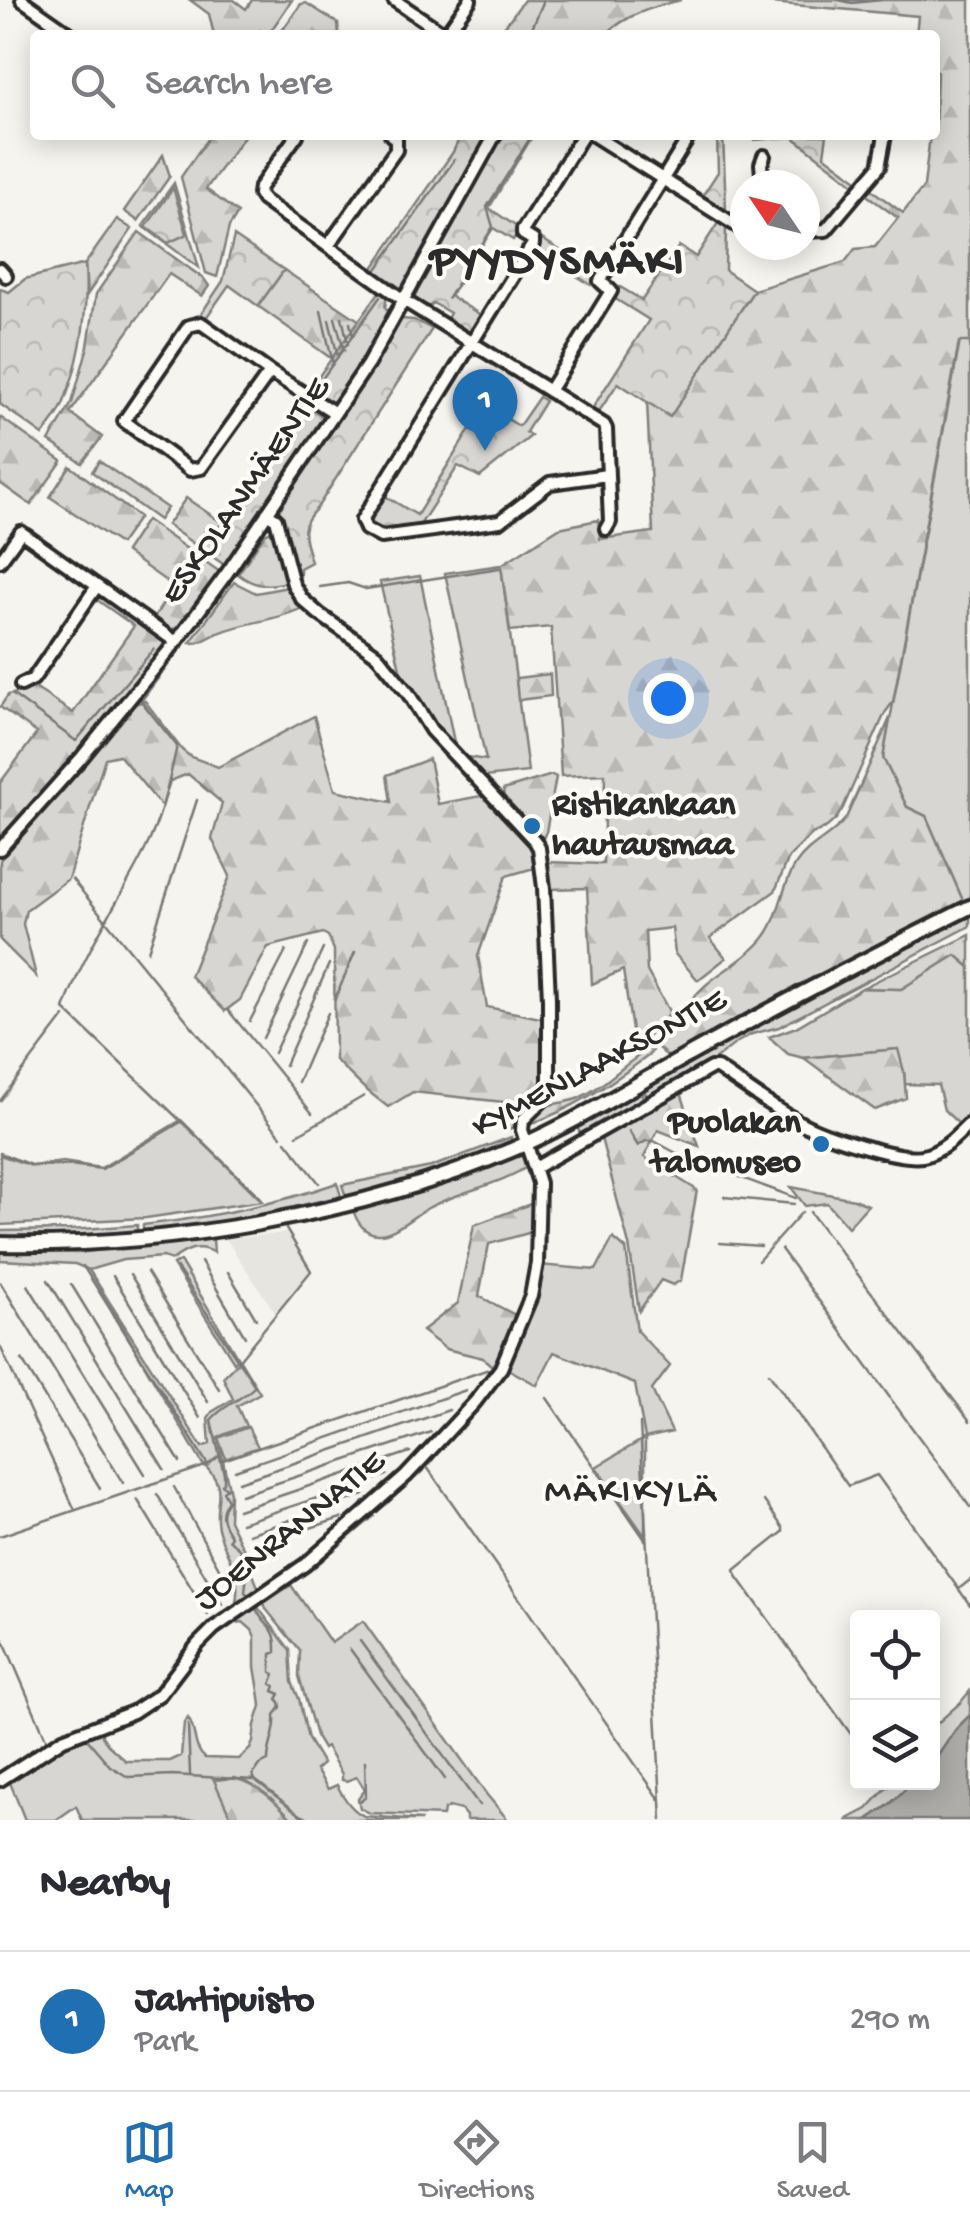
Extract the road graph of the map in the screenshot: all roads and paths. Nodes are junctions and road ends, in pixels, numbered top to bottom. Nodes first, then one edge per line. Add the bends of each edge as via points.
1 (22, 0) edge
2 (394, 0) edge
3 (470, 0) edge
4 (65, 30) edge
5 (438, 30) edge
6 (449, 30) edge
7 (294, 140) edge
8 (396, 140) edge
9 (492, 140) edge
10 (580, 140) edge
11 (601, 140) edge
12 (687, 140) edge
13 (884, 140) edge
14 (764, 156) dead end
15 (762, 170) edge
16 (662, 178) junction
17 (730, 221) edge
18 (820, 230) edge
19 (328, 246) junction
20 (404, 301) junction
21 (472, 343) junction
22 (270, 372) junction
23 (548, 391) junction
24 (336, 413) junction
25 (606, 475) junction
26 (267, 513) junction
27 (606, 529) dead end
28 (0, 561) edge
29 (97, 586) junction
30 (176, 642) junction
31 (21, 684) dead end
32 (0, 849) edge
33 (970, 907) edge
34 (970, 1123) edge
35 (527, 1143) junction
36 (535, 1168) junction
37 (0, 1244) edge
38 (0, 1780) edge

1 - 4 street
2 - 5 street
3 - 6 street
7 - 19 street via 259,194
8 - 19 street via 396,150
9 - 20 street, ESKOLANMÄENTIE
10 - 21 street via 523,230 533,244
11 - 16 street
12 - 16 street
13 - 18 street via 880,167
14 - 15 street
16 - 17 street
16 - 23 street via 600,281 611,291
19 - 20 street
20 - 21 street
20 - 24 street, ESKOLANMÄENTIE
21 - 23 street
21 - 25 street via 362,520 366,528 382,537 500,521 550,483
22 - 22 street via 201,323 189,326 124,421 190,470 202,468
22 - 24 street
23 - 25 street via 604,425
24 - 26 street, ESKOLANMÄENTIE
25 - 27 street
26 - 30 street, ESKOLANMÄENTIE
26 - 35 street via 276,519 302,599 392,670 432,730 539,848 549,1082 545,1098 523,1120
28 - 29 street via 21,532
29 - 30 street
29 - 31 street via 33,679
30 - 32 street, ESKOLANMÄENTIE
33 - 35 main road, KYMENLAAKSONTIE
34 - 36 street via 928,1155 897,1155 800,1123 711,1068
35 - 36 street, JOENRANNATIE
35 - 37 main road, KYMENLAAKSONTIE via 429,1180 312,1212 141,1240
36 - 38 street, JOENRANNATIE via 532,1296 501,1368 475,1402 406,1476 299,1570 214,1628 160,1694 63,1739

